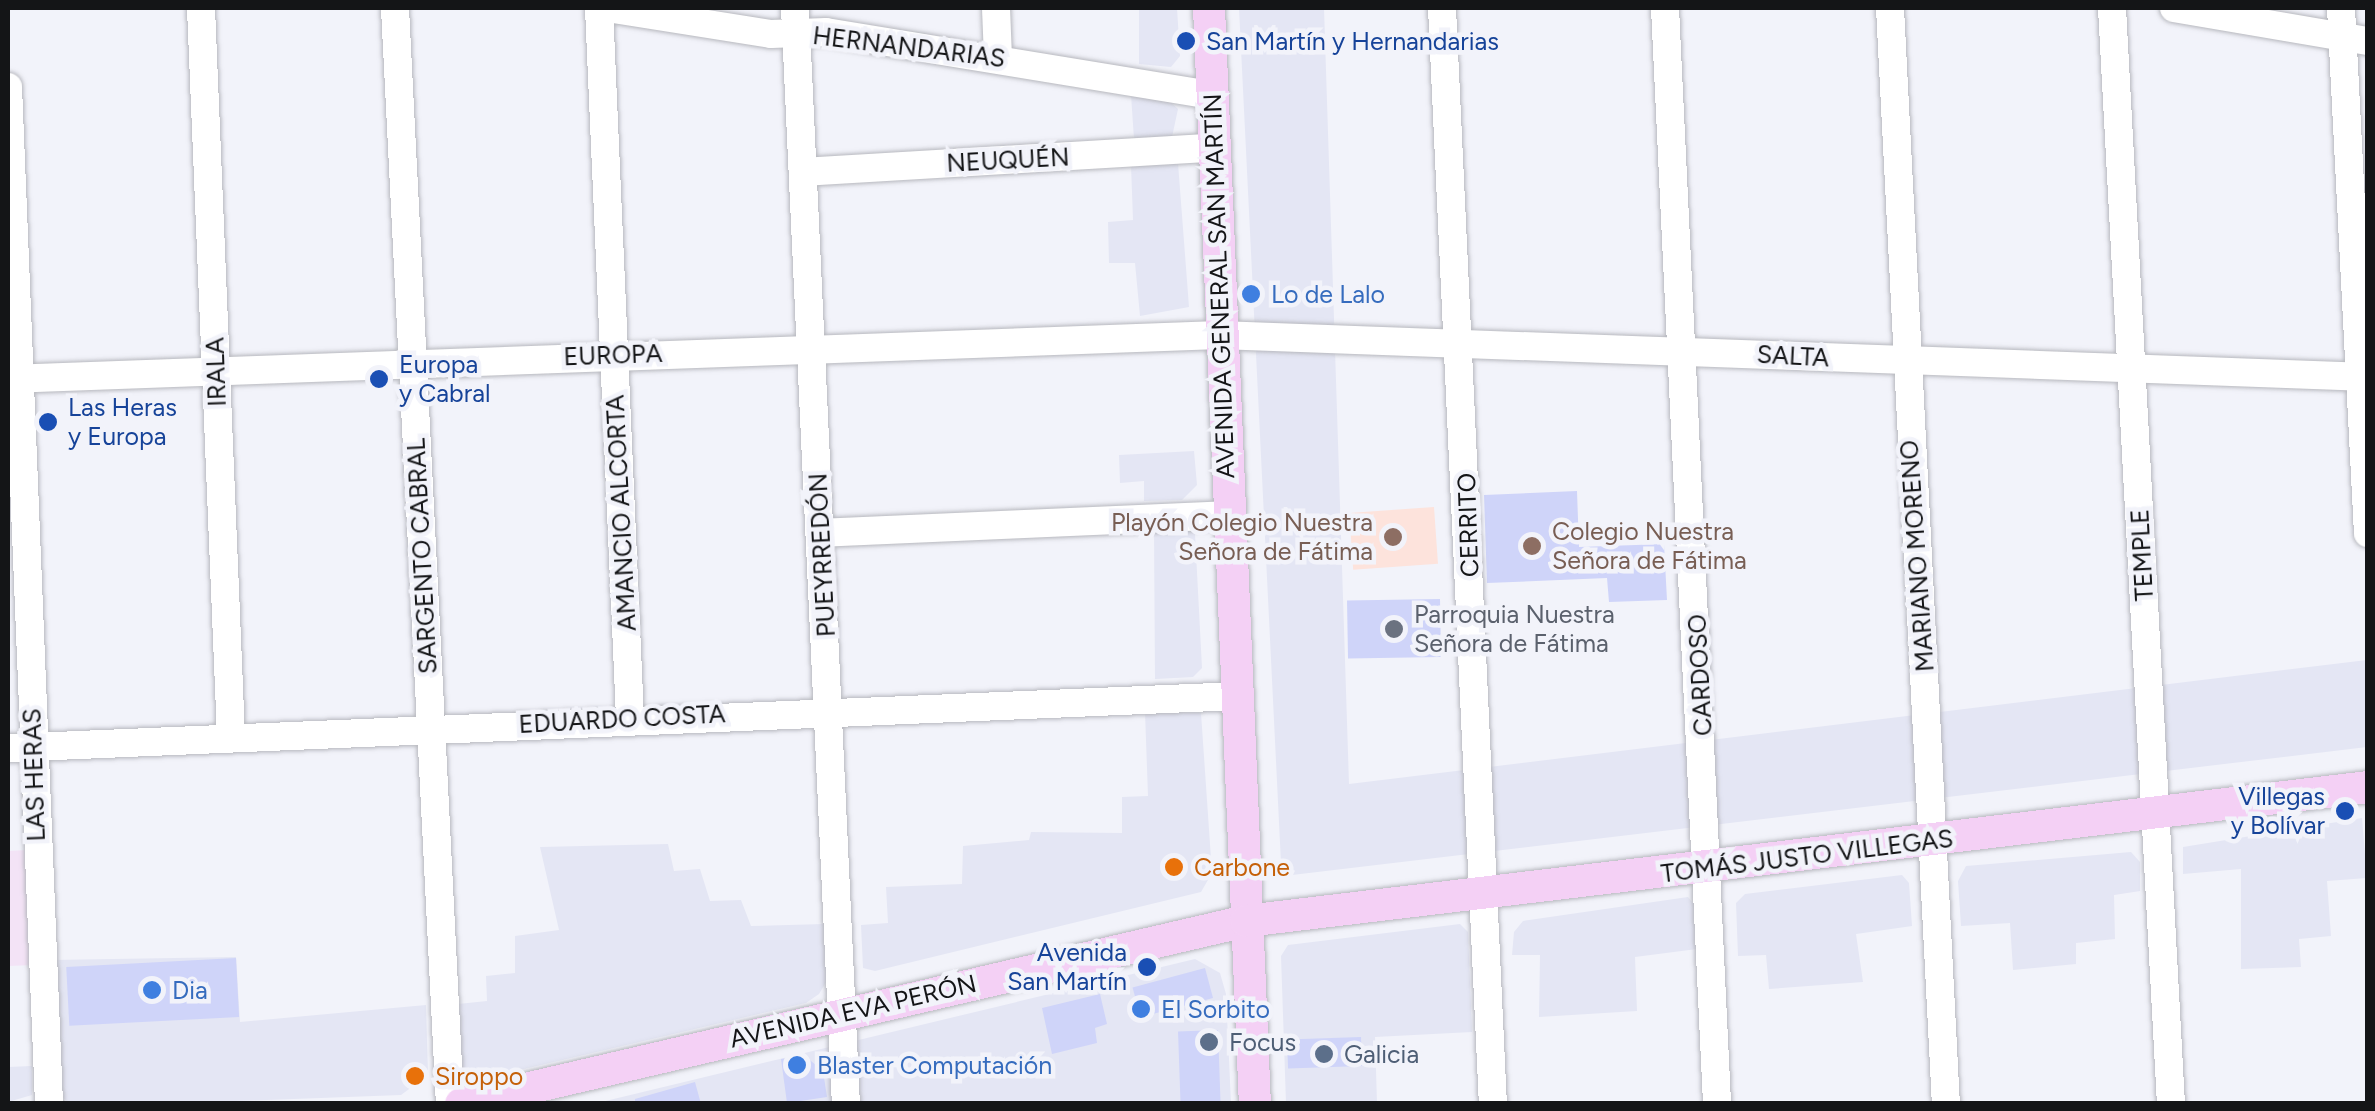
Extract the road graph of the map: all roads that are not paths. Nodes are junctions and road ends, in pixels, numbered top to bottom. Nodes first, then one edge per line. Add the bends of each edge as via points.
1 (201, 8) edge
2 (395, 8) edge
3 (599, 8) edge
4 (607, 8) edge
5 (996, 8) edge
6 (1209, 8) edge
7 (1442, 8) edge
8 (1666, 8) edge
9 (1890, 8) edge
10 (2112, 8) edge
11 (2174, 8) edge
12 (796, 20) edge
13 (2351, 28) edge
14 (998, 58) junction
15 (8, 87) edge
16 (1211, 95) junction
17 (1213, 148) junction
18 (803, 172) junction
19 (1220, 334) junction
20 (1460, 341) junction
21 (812, 349) junction
22 (1684, 350) junction
23 (613, 354) junction
24 (1904, 362) junction
25 (411, 364) junction
26 (216, 370) junction
27 (2133, 370) junction
28 (2364, 377) edge
29 (13, 379) edge
30 (1229, 515) junction
31 (820, 532) junction
32 (2368, 532) edge
33 (1237, 696) junction
34 (830, 710) junction
35 (630, 718) junction
36 (432, 728) junction
37 (231, 737) junction
38 (20, 747) edge
39 (2368, 787) edge
40 (2156, 815) junction
41 (1934, 840) junction
42 (1709, 868) junction
43 (1484, 894) junction
44 (1246, 921) junction
45 (843, 1012) junction
46 (49, 1104) edge
47 (450, 1104) edge
48 (460, 1104) edge
49 (846, 1104) edge
50 (1255, 1104) edge
51 (1493, 1104) edge
52 (1717, 1104) edge
53 (1946, 1104) edge
54 (2170, 1104) edge

1 - 26 street, IRALA
2 - 25 street, SARGENTO CABRAL
3 - 23 street, AMANCIO ALCORTA
4 - 12 street, HERNANDARIAS
5 - 14 street
6 - 16 main road, AVENIDA GENERAL SAN MARTÍN
7 - 20 street, CERRITO
8 - 22 street, CARDOSO
9 - 24 street, MARIANO MORENO
10 - 27 street, TEMPLE
11 - 13 street
12 - 14 street, HERNANDARIAS via 826,32
12 - 18 street, PUEYRREDÓN
13 - 28 street
14 - 16 street, HERNANDARIAS
15 - 29 street, LAS HERAS
16 - 17 main road, AVENIDA GENERAL SAN MARTÍN
17 - 18 street, NEUQUÉN
17 - 19 main road, AVENIDA GENERAL SAN MARTÍN
18 - 21 street, PUEYRREDÓN
19 - 20 street, SALTA
19 - 21 street, EUROPA
19 - 30 main road, AVENIDA GENERAL SAN MARTÍN
20 - 22 street, SALTA
20 - 43 street, CERRITO
21 - 23 street, EUROPA
21 - 31 street, PUEYRREDÓN
22 - 24 street, SALTA
22 - 42 street, CARDOSO
23 - 25 street, EUROPA
23 - 35 street, AMANCIO ALCORTA
24 - 27 street, SALTA
24 - 41 street, MARIANO MORENO
25 - 26 street, EUROPA
25 - 36 street, SARGENTO CABRAL
26 - 29 street, EUROPA
26 - 37 street, IRALA
27 - 28 street, SALTA
27 - 40 street, TEMPLE
28 - 32 street
29 - 38 street, LAS HERAS
30 - 31 street
30 - 33 main road, AVENIDA GENERAL SAN MARTÍN
31 - 34 street, PUEYRREDÓN
33 - 34 street, EDUARDO COSTA
33 - 44 main road, AVENIDA GENERAL SAN MARTÍN
34 - 35 street, EDUARDO COSTA
34 - 45 street, PUEYRREDÓN
35 - 36 street, EDUARDO COSTA
36 - 37 street, EDUARDO COSTA
36 - 47 street, SARGENTO CABRAL
37 - 38 street, EDUARDO COSTA
38 - 46 street, LAS HERAS
39 - 40 main road, TOMÁS JUSTO VILLEGAS
40 - 41 main road, TOMÁS JUSTO VILLEGAS
40 - 54 street, TEMPLE
41 - 42 main road, TOMÁS JUSTO VILLEGAS
41 - 53 street, MARIANO MORENO
42 - 43 main road, TOMÁS JUSTO VILLEGAS
42 - 52 street, CARDOSO
43 - 44 main road, TOMÁS JUSTO VILLEGAS
43 - 51 street, CERRITO
44 - 45 main road, AVENIDA EVA PERÓN
44 - 50 main road, AVENIDA GENERAL SAN MARTÍN
45 - 48 main road, AVENIDA EVA PERÓN
45 - 49 street, PUEYRREDÓN

